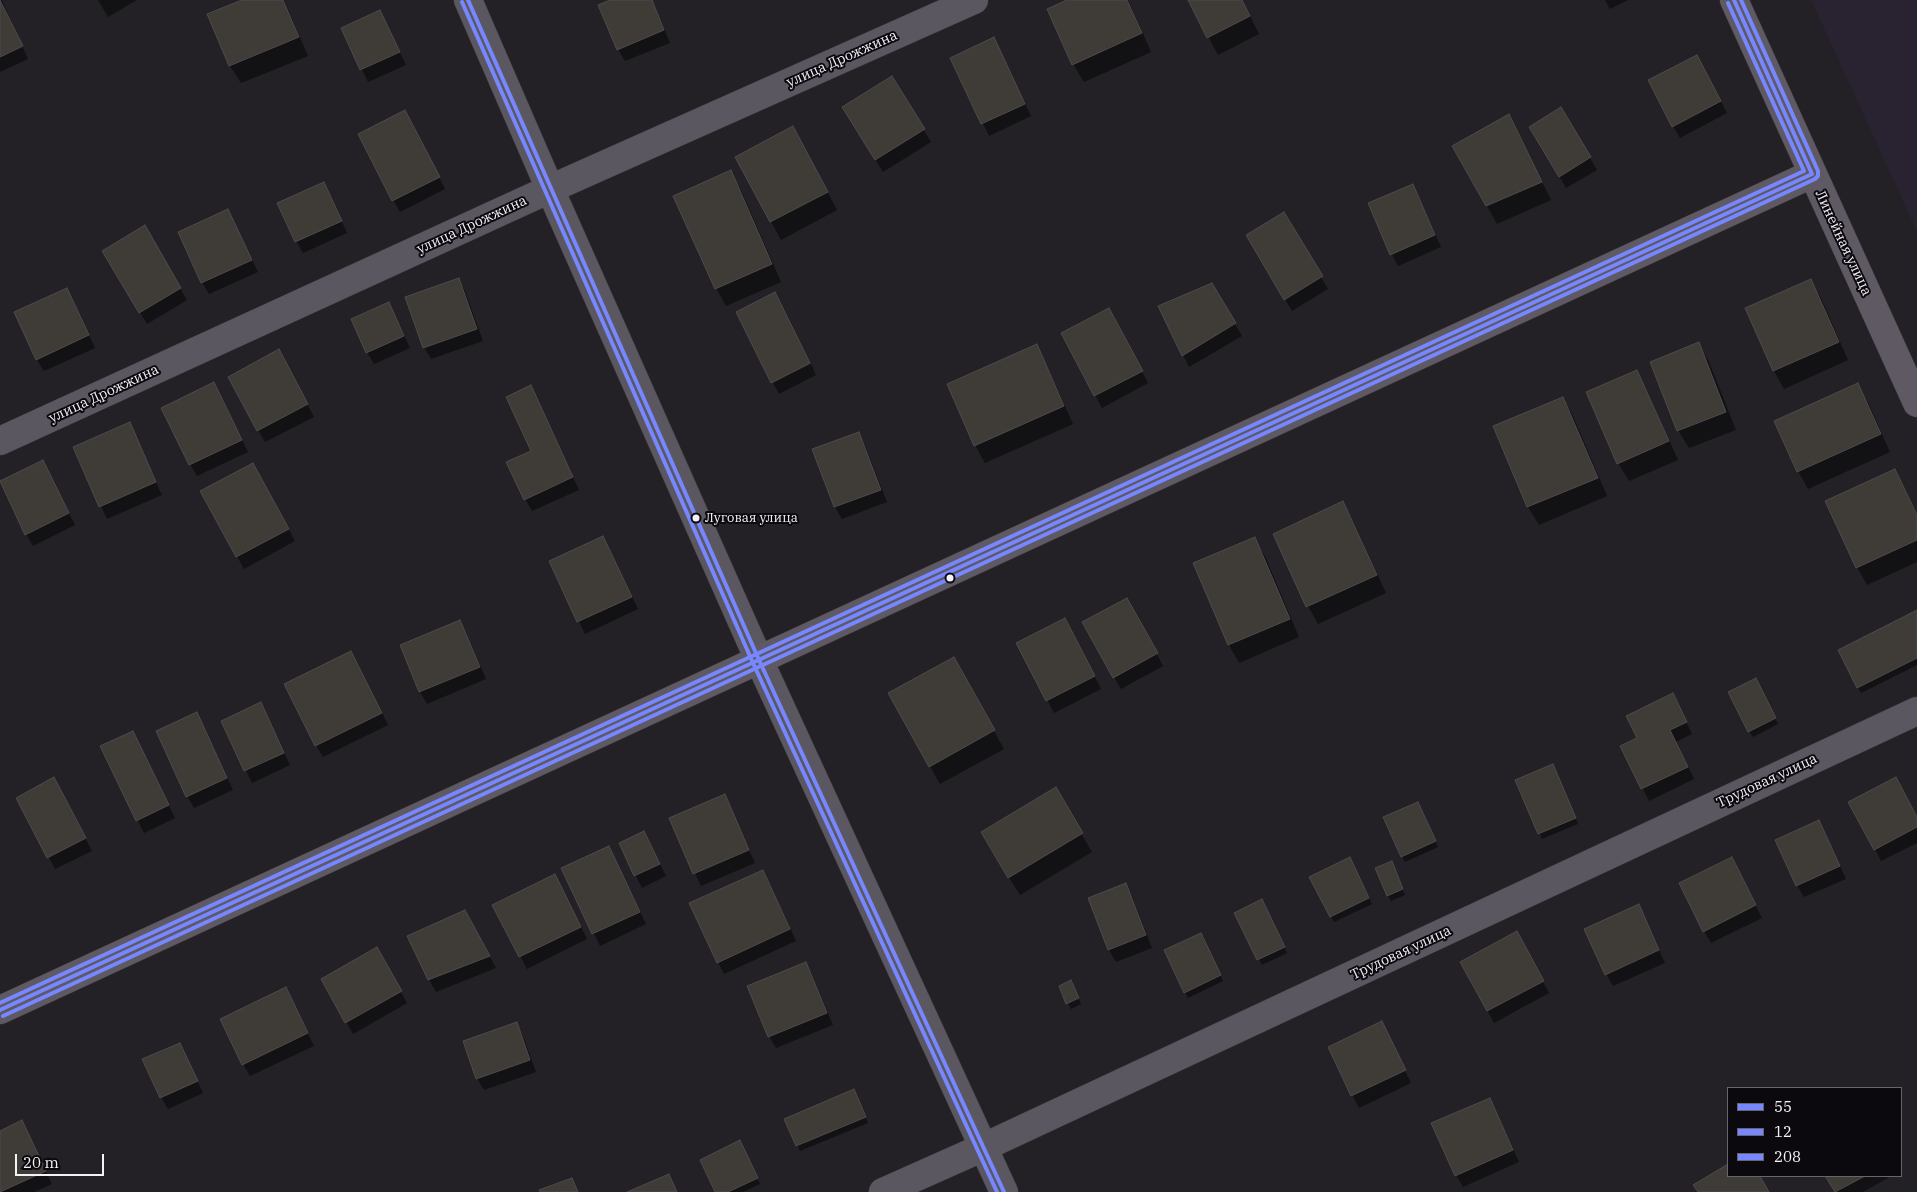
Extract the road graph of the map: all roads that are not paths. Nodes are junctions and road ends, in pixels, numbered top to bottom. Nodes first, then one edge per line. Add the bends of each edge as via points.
1 (468, 0) edge
2 (974, 0) edge
3 (1734, 0) edge
4 (1812, 174) junction
5 (550, 189) junction
6 (1917, 403) edge
7 (0, 441) edge
8 (759, 660) junction
9 (1917, 711) edge
10 (0, 1010) edge
11 (984, 1147) junction
12 (883, 1192) edge
13 (1004, 1192) edge

1 - 5 street
2 - 5 street, улица Дрожжина
3 - 4 street, Линейная улица
4 - 6 street, Линейная улица
4 - 8 street
5 - 7 street, улица Дрожжина
5 - 8 street
8 - 10 street
8 - 11 street
9 - 11 street, Трудовая улица
11 - 12 street, Трудовая улица
11 - 13 street

